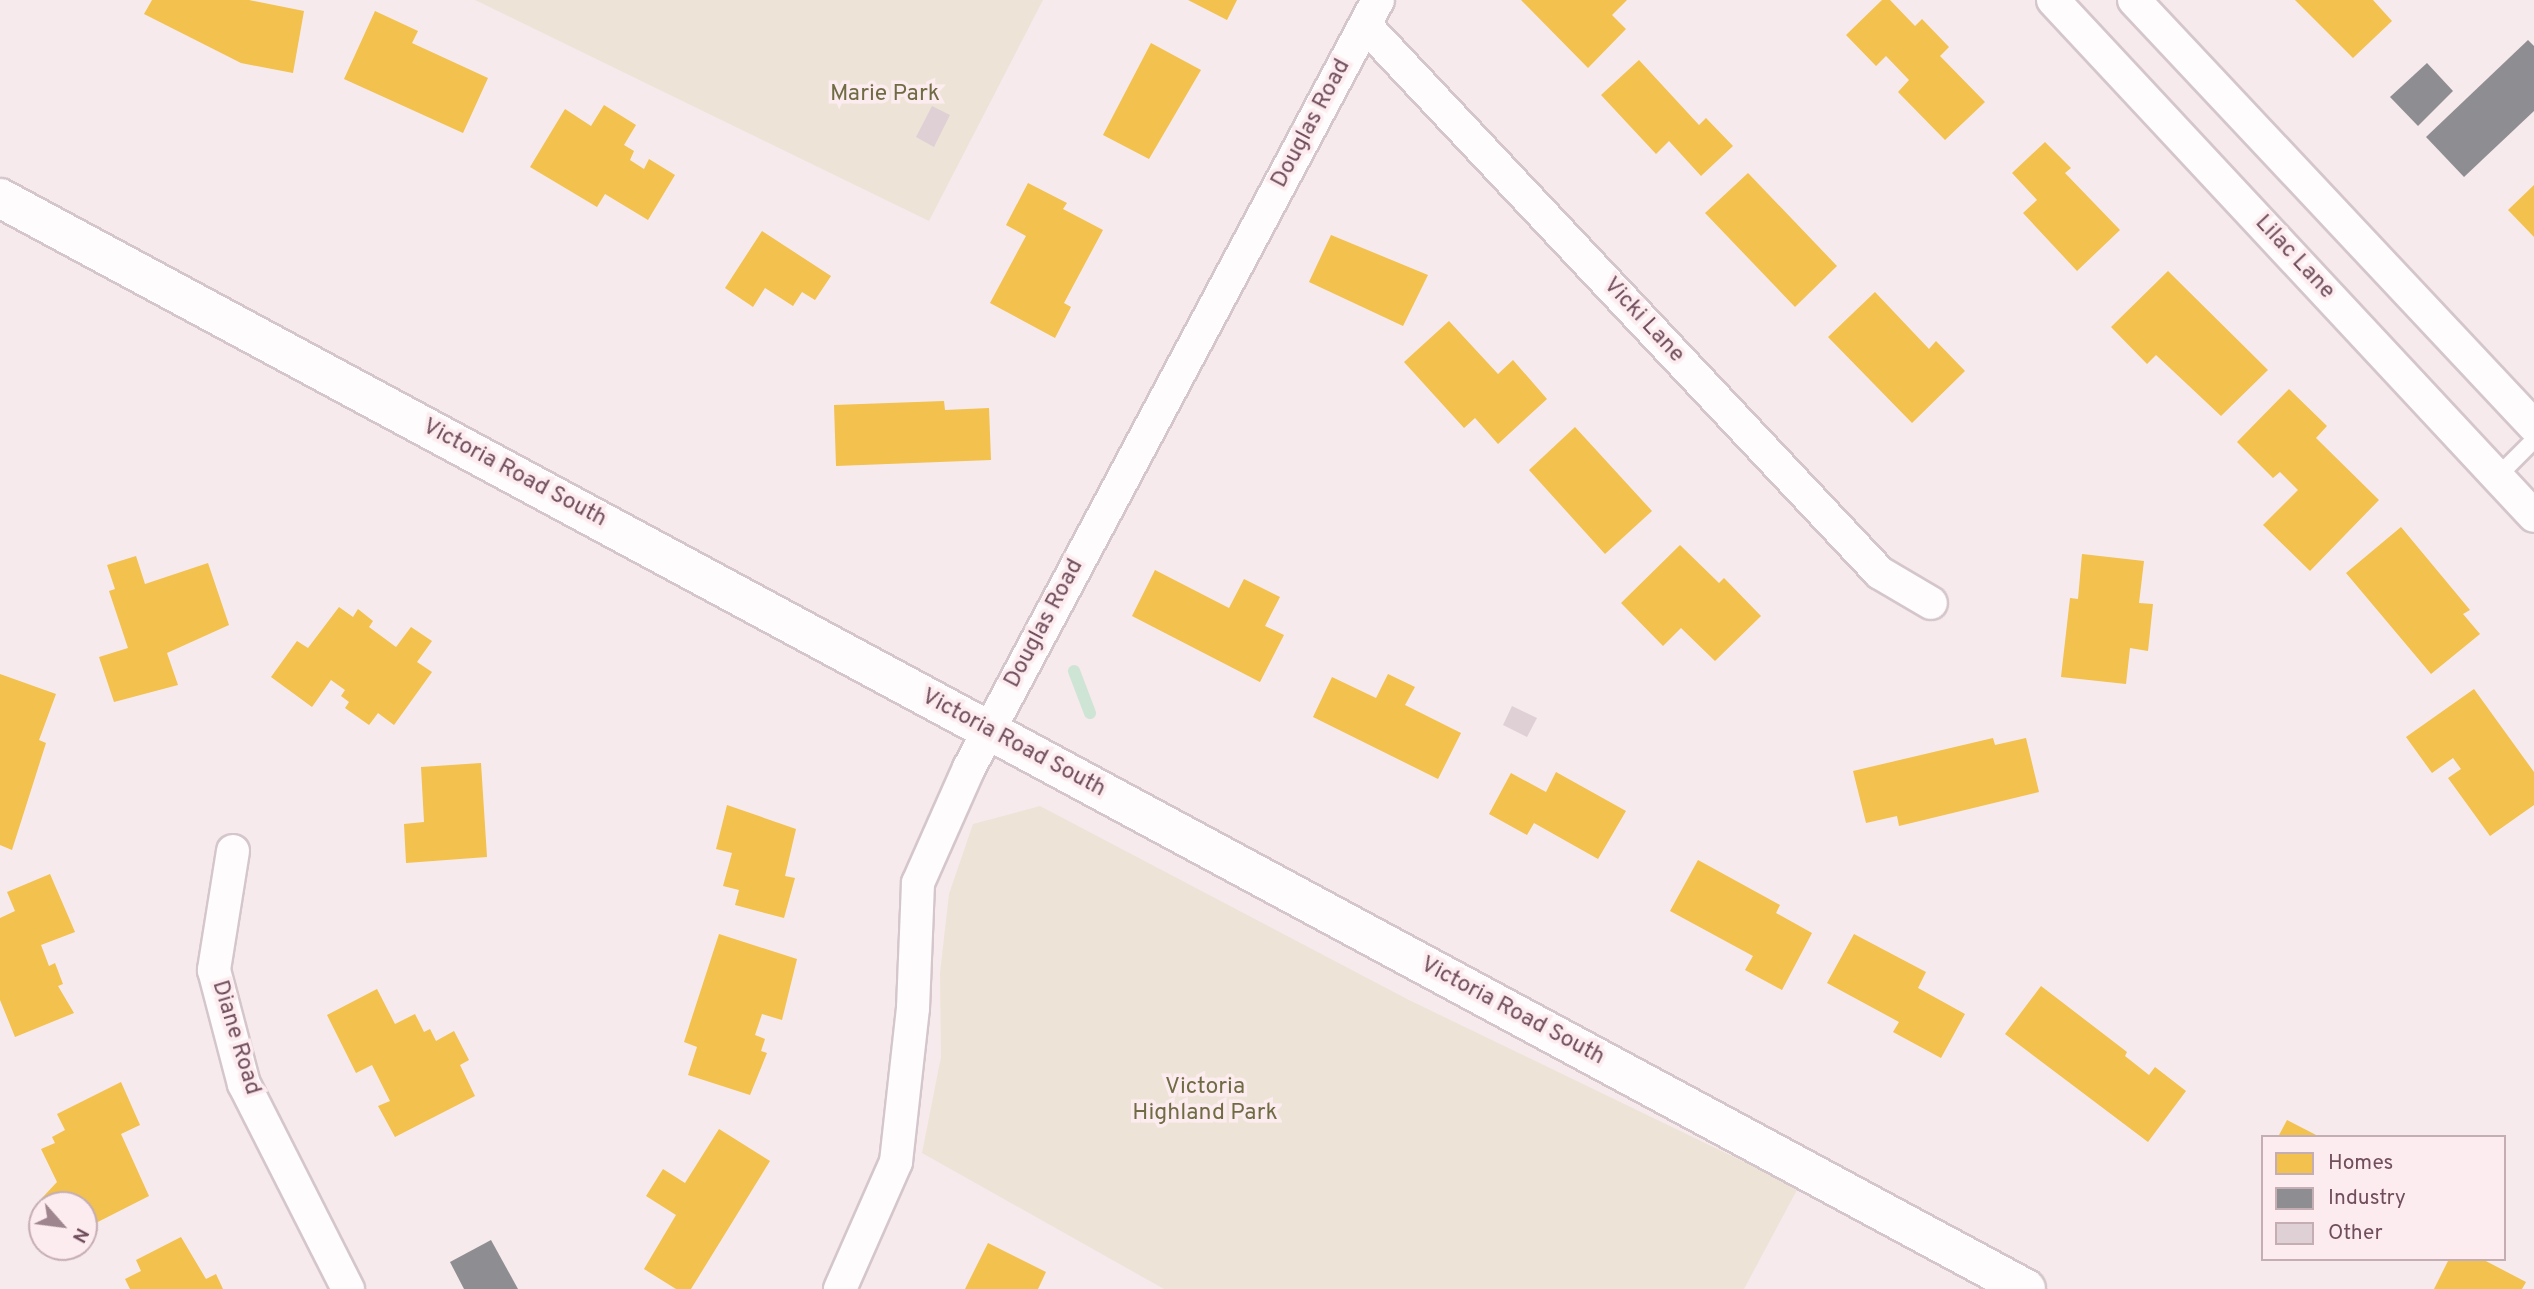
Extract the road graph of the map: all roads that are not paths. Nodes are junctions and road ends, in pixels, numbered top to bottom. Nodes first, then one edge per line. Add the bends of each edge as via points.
1 (2053, 0) edge
2 (2134, 0) edge
3 (1372, 13) edge
4 (0, 198) edge
5 (2534, 426) edge
6 (2534, 440) edge
7 (2498, 476) junction
8 (2534, 516) edge
9 (1931, 603) dead end
10 (989, 730) junction
11 (233, 851) dead end
12 (348, 1289) edge
13 (840, 1289) edge
14 (2026, 1289) edge

1 - 7 street, Lilac Lane
2 - 5 street
3 - 9 street, Vicki Lane via 1880,573
3 - 10 street, Douglas Road
4 - 10 street, Victoria Road South
6 - 7 lane
7 - 8 street, Lilac Lane
10 - 13 street, Douglas Road via 918,883 913,1008 896,1162
10 - 14 street, Victoria Road South
11 - 12 street, Diane Road via 214,970 244,1084

